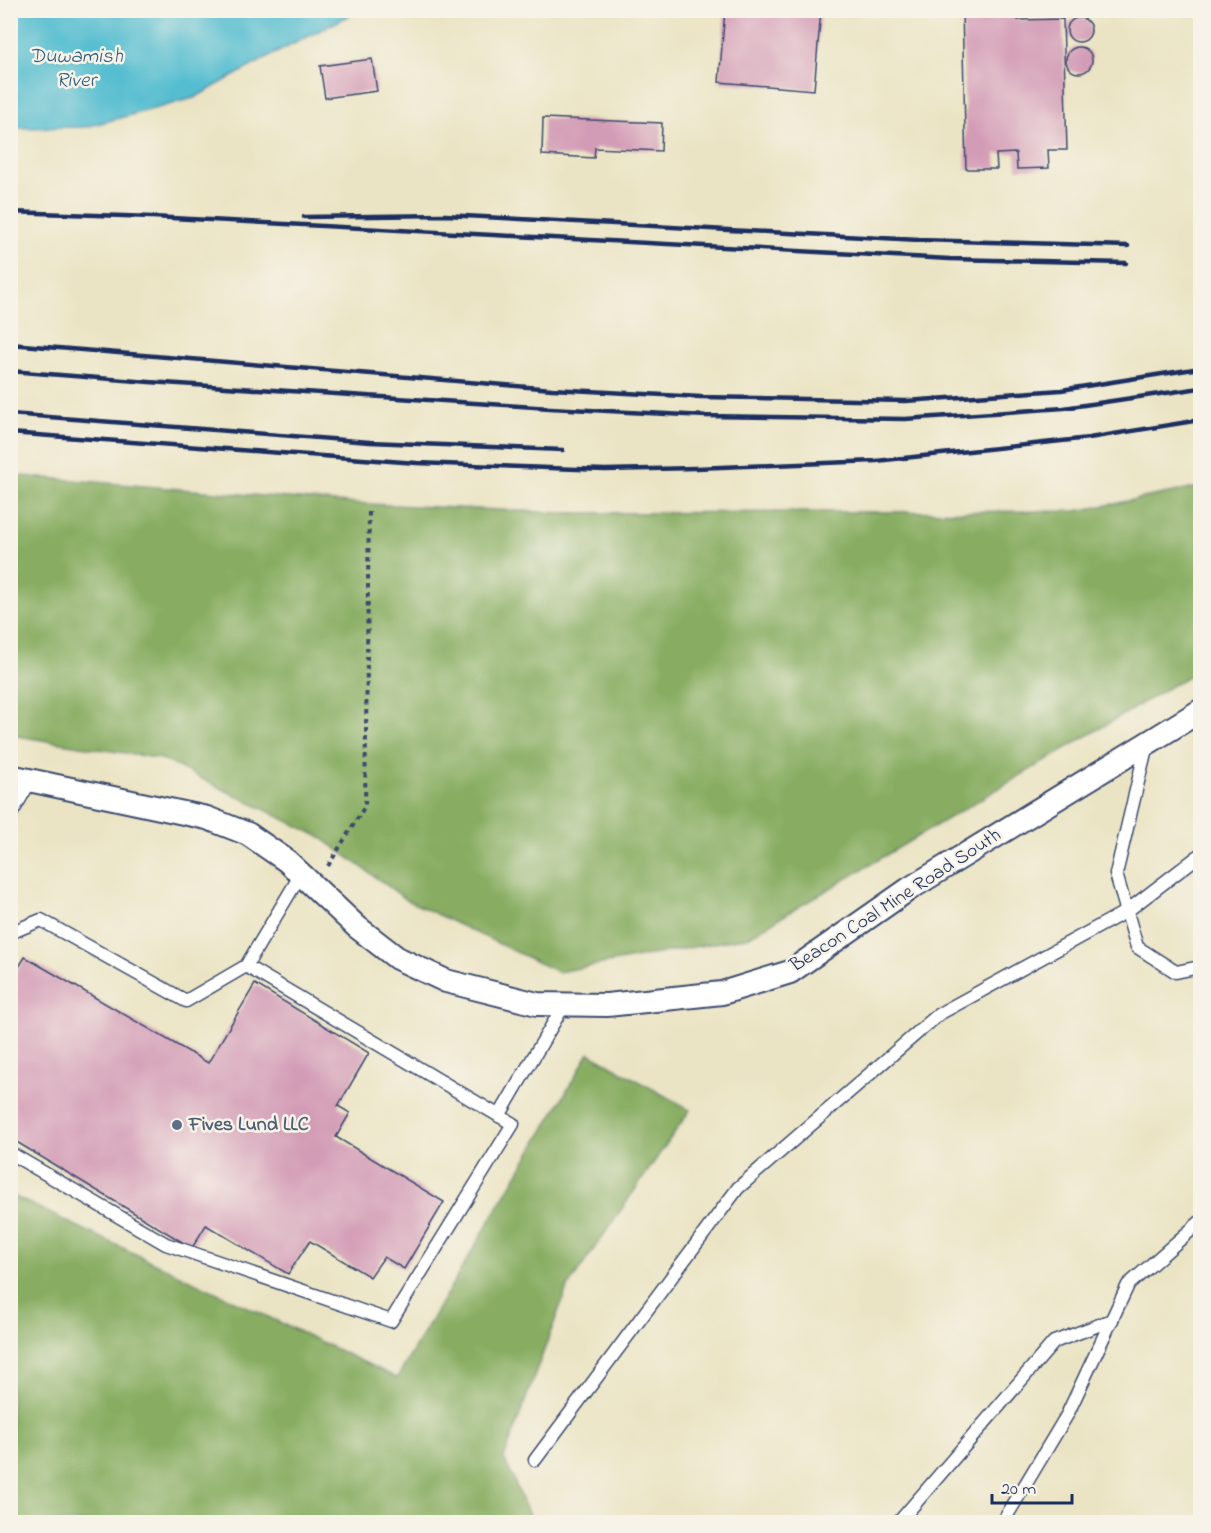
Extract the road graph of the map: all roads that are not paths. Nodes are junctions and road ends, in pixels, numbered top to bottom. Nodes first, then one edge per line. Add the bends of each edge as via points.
1 (1200, 711) edge
2 (1148, 743) junction
3 (21, 778) edge
4 (10, 816) edge
5 (1200, 855) edge
6 (308, 881) junction
7 (1127, 911) junction
8 (10, 933) edge
9 (246, 966) junction
10 (1200, 968) edge
11 (564, 1005) junction
12 (500, 1116) junction
13 (10, 1153) edge
14 (1200, 1222) edge
15 (1112, 1320) junction
16 (535, 1460) dead end
17 (899, 1522) edge
18 (1004, 1522) edge

1 - 2 street, Beacon Coal Mine Road South
2 - 7 lane via 1116,874
2 - 11 street, Beacon Coal Mine Road South via 909,889 790,972 722,993 607,1005
3 - 4 lane
3 - 6 street, Beacon Coal Mine Road South via 207,818 248,834
5 - 7 lane
6 - 9 lane
6 - 11 street, Beacon Coal Mine Road South via 397,958 446,981 537,1004
7 - 10 lane via 1137,947 1176,972
7 - 16 lane via 939,1014 738,1188
8 - 9 lane via 41,920 186,1001
9 - 12 lane
11 - 12 lane
12 - 13 lane via 513,1124 391,1321 166,1244
14 - 15 lane via 1128,1284
15 - 17 lane via 1054,1342
15 - 18 lane via 1067,1415

